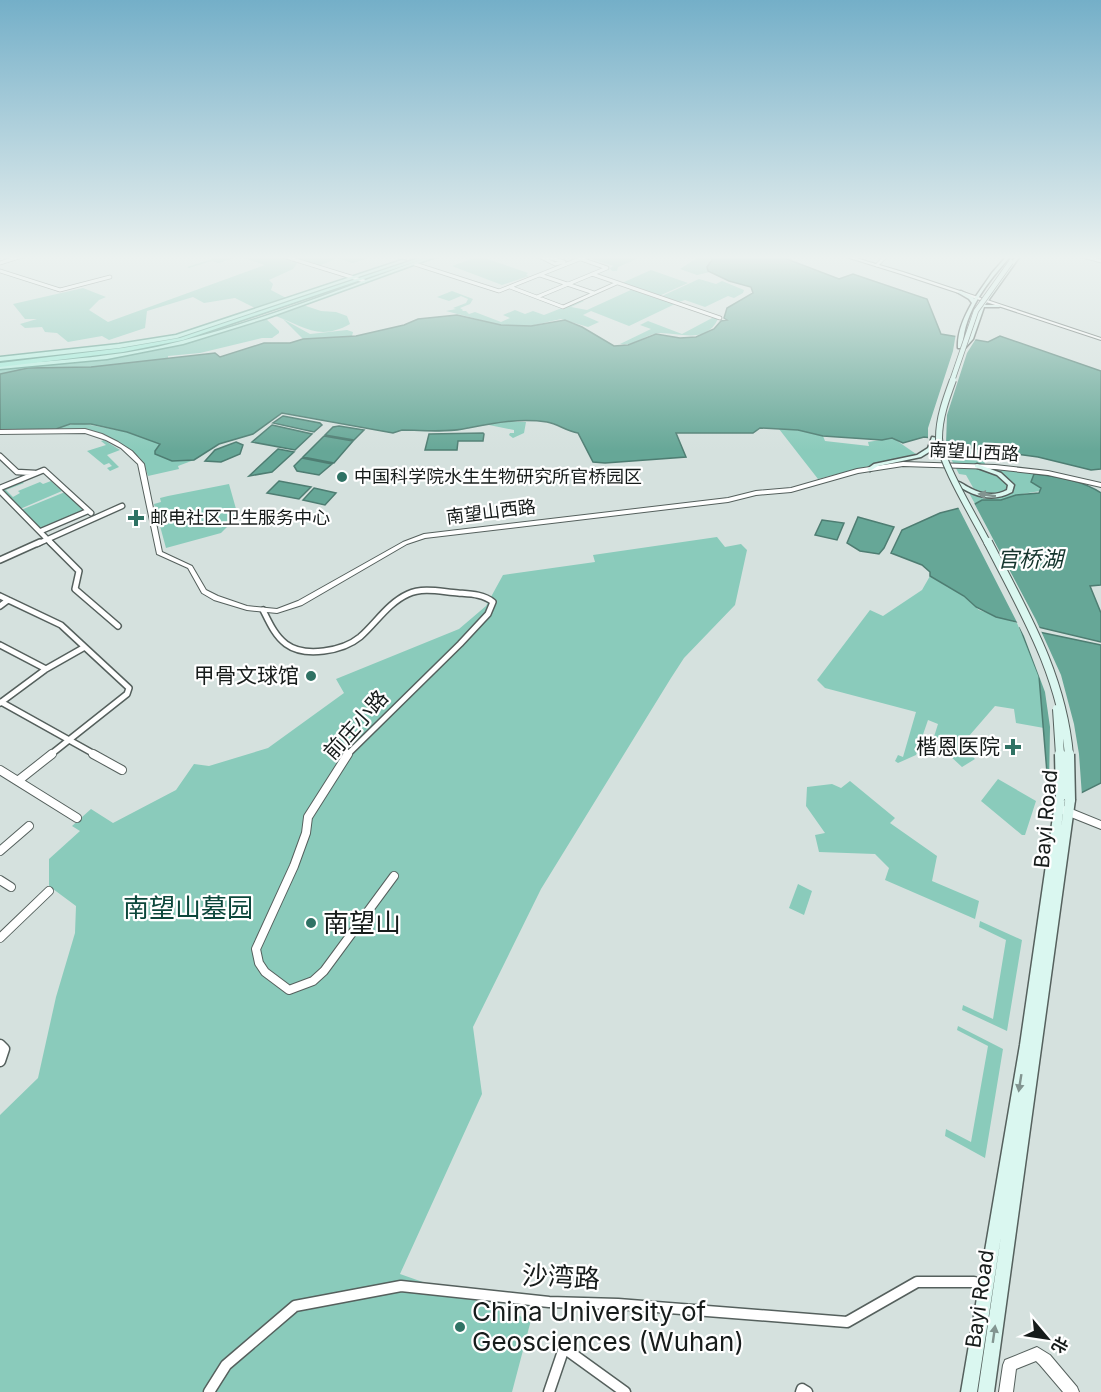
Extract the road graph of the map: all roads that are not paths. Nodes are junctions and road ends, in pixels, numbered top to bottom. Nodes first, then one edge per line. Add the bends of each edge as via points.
1 (225, 321) edge
2 (234, 321) edge
3 (252, 321) edge
4 (967, 321) edge
5 (972, 321) edge
6 (978, 321) edge
7 (1042, 321) edge
8 (1047, 321) edge
9 (1101, 338) edge
10 (961, 347) junction
11 (0, 363) edge
12 (0, 432) edge
13 (934, 438) junction
14 (0, 456) edge
15 (977, 466) junction
16 (870, 469) junction
17 (17, 472) junction
18 (37, 473) junction
19 (957, 482) junction
20 (10, 484) junction
21 (1101, 485) edge
22 (0, 489) edge
23 (122, 506) dead end
24 (92, 514) junction
25 (40, 531) junction
26 (48, 539) junction
27 (0, 560) edge
28 (0, 596) edge
29 (8, 600) junction
30 (0, 606) edge
31 (262, 610) junction
32 (118, 626) dead end
33 (0, 645) edge
34 (83, 648) junction
35 (45, 669) junction
36 (1, 703) edge
37 (70, 740) junction
38 (0, 770) edge
39 (122, 770) dead end
40 (19, 780) junction
41 (1065, 804) junction
42 (77, 818) dead end
43 (1101, 825) edge
44 (29, 826) dead end
45 (0, 851) edge
46 (394, 876) dead end
47 (0, 880) edge
48 (11, 887) dead end
49 (49, 891) dead end
50 (0, 938) edge
51 (2, 1047) edge
52 (0, 1061) edge
53 (974, 1282) dead end
54 (973, 1390) edge
55 (208, 1392) edge
56 (549, 1392) edge
57 (625, 1392) edge
58 (801, 1392) edge
59 (807, 1392) edge
60 (986, 1392) edge
61 (1006, 1392) edge
62 (1072, 1392) edge

1 - 11 main road via 168,338
2 - 11 highway via 159,342
3 - 11 main road via 181,343 106,357
4 - 10 main road
5 - 10 main road, Bayi Road, bridge
6 - 10 main road, bridge via 971,339
7 - 9 street
8 - 9 street
10 - 13 main road, Bayi Road, bridge via 937,415
10 - 19 main road, Bayi Road, bridge via 939,429 944,456
12 - 31 street, 南望山西路 via 85,432 99,434 114,443 141,464 159,553 190,567 209,595
13 - 16 main road via 931,449
13 - 41 main road, Bayi Road, bridge via 943,465 1048,677 1059,723
14 - 17 street
15 - 16 street, 南望山西路 via 903,464
15 -> 19 main road via 999,474 1011,489 993,496 974,492
15 - 21 street, 南望山西路 via 1036,471
16 - 31 street, 南望山西路 via 796,489 728,500 424,536 294,605 283,610
17 - 18 street
17 - 20 street
18 - 20 street
18 - 24 street via 44,470
19 - 41 main road, Bayi Road, bridge via 1050,667 1066,725 1069,755
20 - 22 street
22 - 25 street
23 - 24 street
24 - 25 street
24 - 26 street
25 - 26 street
26 - 27 street
26 - 32 street via 80,571 75,589
28 - 29 street
29 - 30 street
29 - 34 street via 61,625
31 - 46 street, 前庄小路 via 279,639 305,652 352,643 412,592 474,595 493,603 492,610 460,644 351,749 320,795 308,817 294,866 257,945 261,967 289,990 313,981
33 - 35 street
34 - 35 street
34 - 37 street via 129,688 127,694
35 - 36 street
36 - 37 street
37 - 39 street
37 - 40 street
38 - 40 street
40 - 42 street
41 - 43 street
41 -> 54 main road, Bayi Road
60 -> 41 main road, Bayi Road
44 - 45 street
47 - 48 street
49 - 50 street
51 - 52 street
53 - 55 street, 沙湾路 via 917,1281 848,1322 549,1302 401,1286 295,1306 226,1365
56 - 57 street via 564,1348
58 - 59 street
61 - 62 street via 1010,1365 1036,1354

